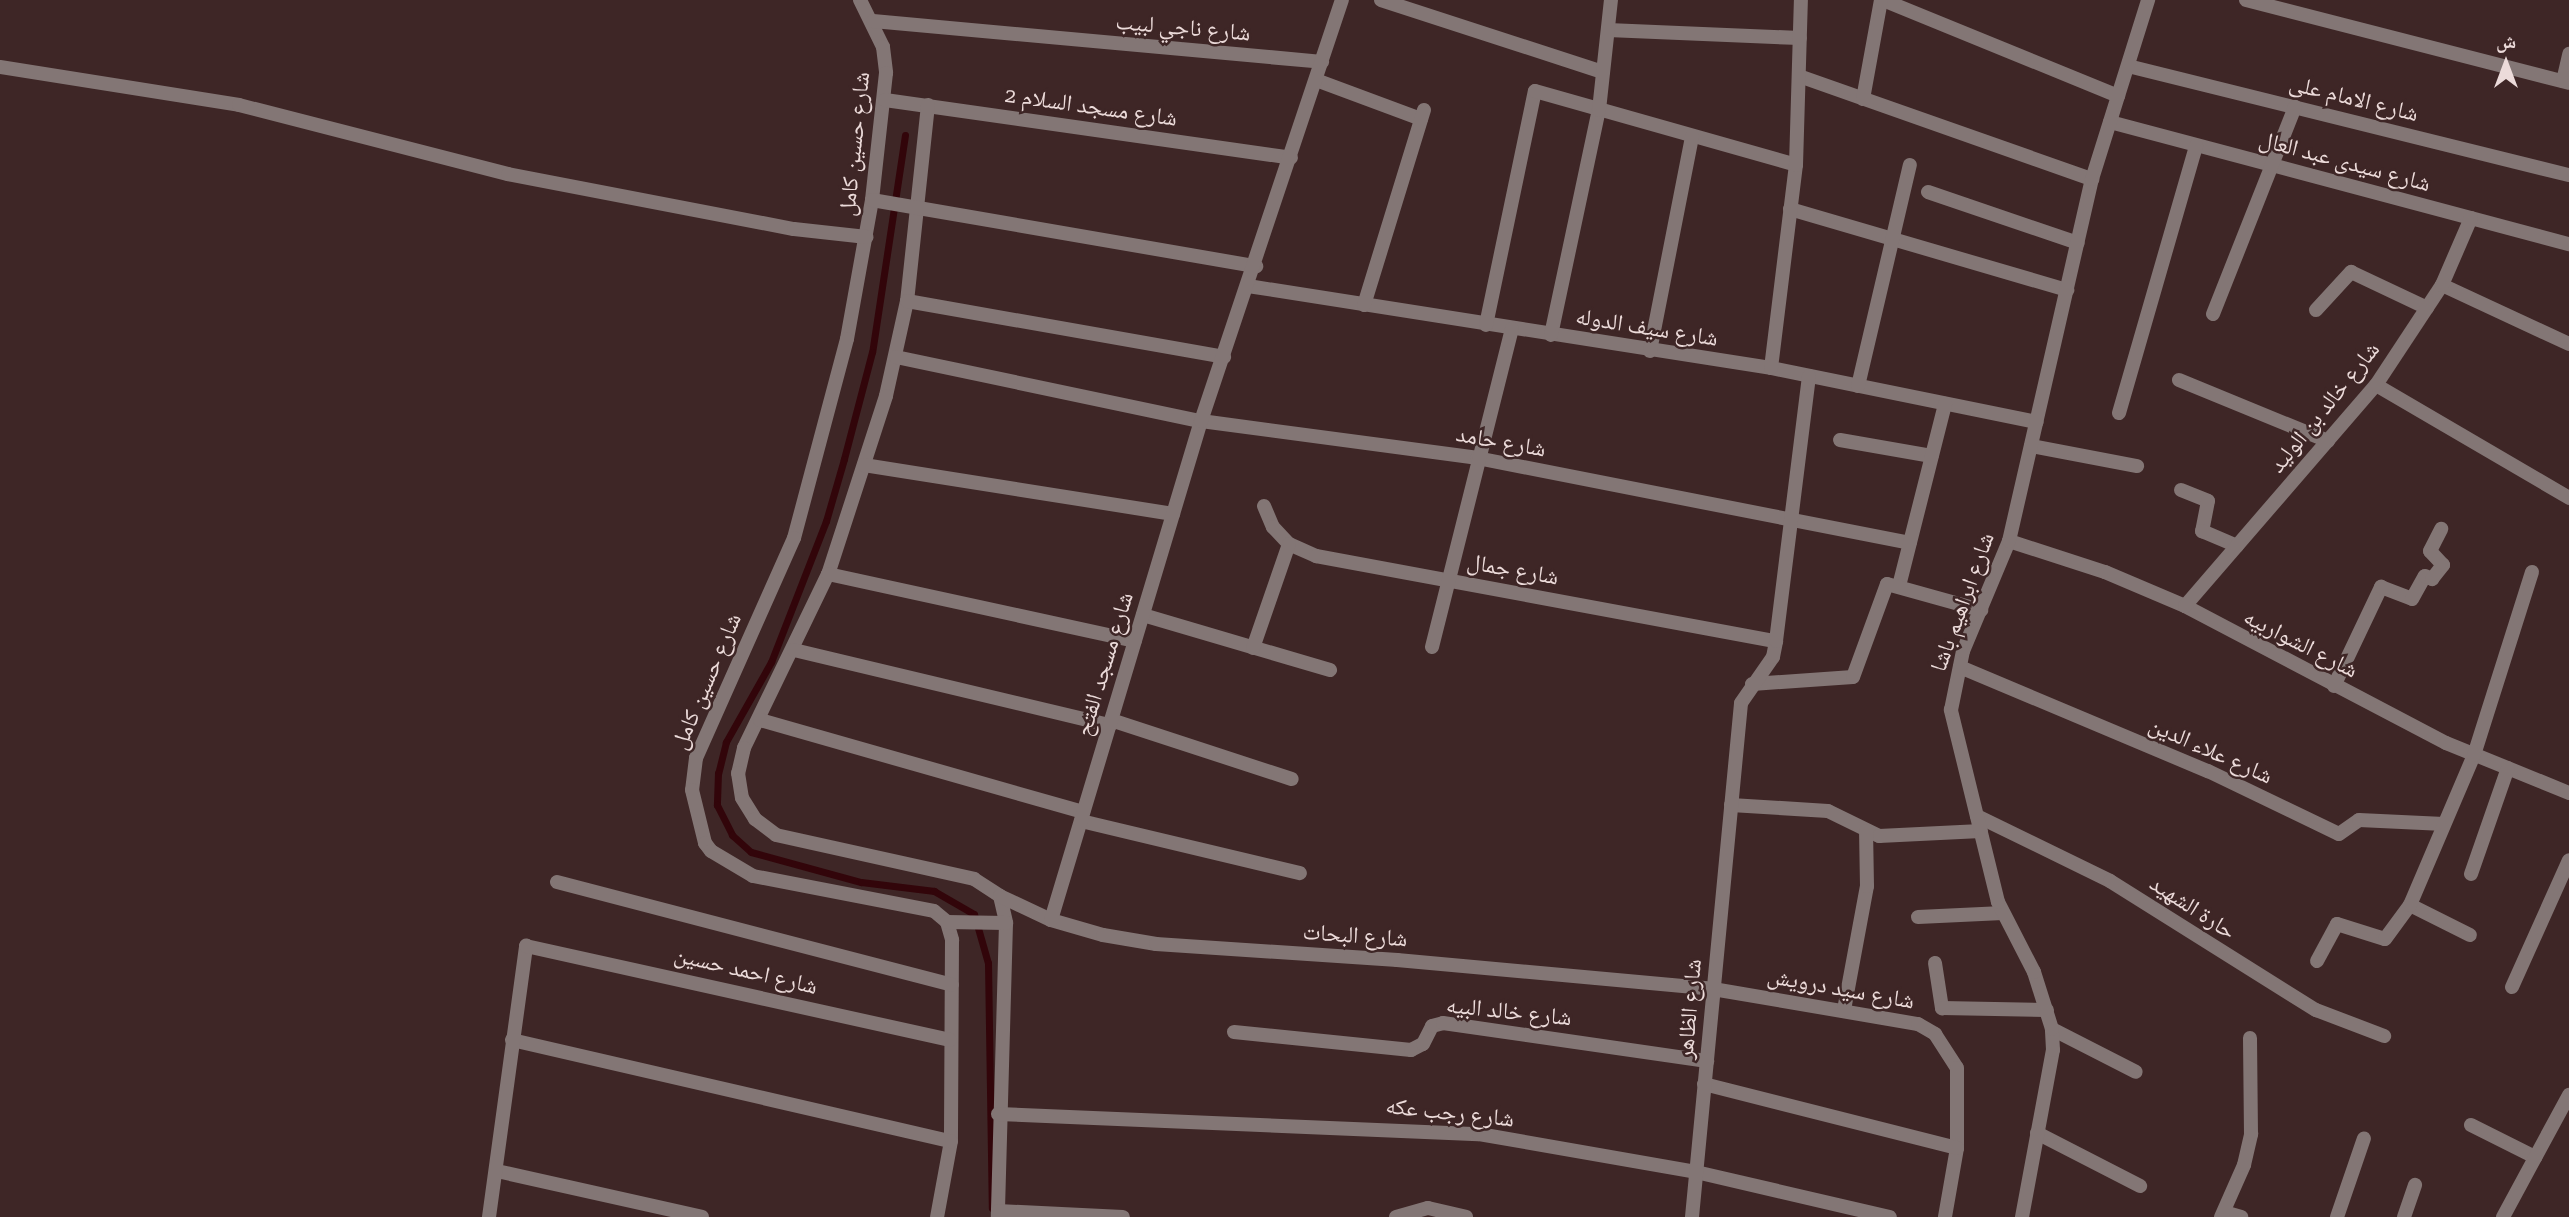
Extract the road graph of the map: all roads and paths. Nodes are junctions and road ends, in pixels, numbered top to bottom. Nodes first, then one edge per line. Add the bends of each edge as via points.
1 (859, 0) edge
2 (1342, 0) edge
3 (1381, 0) edge
4 (1611, 0) edge
5 (1801, 0) edge
6 (1882, 0) edge
7 (2148, 0) edge
8 (2246, 0) edge
9 (873, 22) junction
10 (1608, 30) junction
11 (1800, 38) junction
12 (2569, 54) edge
13 (1322, 62) junction
14 (2127, 66) junction
15 (0, 67) edge
16 (1603, 72) junction
17 (1798, 76) junction
18 (1316, 80) junction
19 (2566, 82) edge
20 (2118, 96) junction
21 (1863, 99) junction
22 (885, 100) junction
23 (928, 105) junction
24 (2295, 107) junction
25 (1599, 110) junction
26 (2110, 122) junction
27 (1692, 136) junction
28 (2196, 146) junction
29 (1291, 158) junction
30 (1796, 165) junction
31 (1910, 165) dead end
32 (2269, 165) junction
33 (2569, 175) edge
34 (2092, 179) junction
35 (1928, 192) dead end
36 (872, 200) junction
37 (919, 207) junction
38 (1790, 209) junction
39 (2471, 218) junction
40 (867, 237) junction
41 (1893, 239) junction
42 (2078, 243) junction
43 (2569, 244) edge
44 (1256, 266) junction
45 (2442, 285) junction
46 (1248, 286) junction
47 (2067, 289) junction
48 (907, 301) junction
49 (1364, 305) junction
50 (2427, 308) junction
51 (2316, 310) dead end
52 (2213, 314) dead end
53 (1486, 325) junction
54 (1512, 329) junction
55 (1551, 335) junction
56 (2569, 344) edge
57 (1650, 351) junction
58 (896, 357) junction
59 (1224, 357) junction
60 (1771, 368) junction
61 (1809, 376) junction
62 (2179, 380) dead end
63 (2376, 385) junction
64 (1858, 386) junction
65 (1945, 404) junction
66 (2119, 413) dead end
67 (1201, 421) junction
68 (2037, 422) junction
69 (1840, 440) dead end
70 (2328, 441) junction
71 (2031, 446) junction
72 (1932, 456) junction
73 (1477, 458) junction
74 (864, 465) junction
75 (2137, 466) dead end
76 (2181, 490) dead end
77 (2569, 498) edge
78 (1264, 506) dead end
79 (1173, 514) junction
80 (1791, 523) junction
81 (2441, 529) dead end
82 (2009, 541) junction
83 (1910, 543) junction
84 (1289, 544) junction
85 (2237, 545) junction
86 (2532, 572) dead end
87 (828, 574) junction
88 (1448, 580) junction
89 (1899, 586) junction
90 (2185, 607) junction
91 (1981, 610) junction
92 (1143, 615) junction
93 (1135, 641) junction
94 (1776, 641) junction
95 (1432, 647) dead end
96 (1252, 648) junction
97 (794, 650) junction
98 (1960, 667) junction
99 (1330, 670) dead end
100 (1752, 684) junction
101 (2334, 686) junction
102 (760, 720) junction
103 (1110, 722) junction
104 (2474, 755) junction
105 (2508, 768) junction
106 (1292, 779) dead end
107 (2569, 793) edge
108 (1731, 805) junction
109 (1976, 816) junction
110 (1082, 817) junction
111 (2444, 824) junction
112 (1866, 831) junction
113 (1981, 831) junction
114 (2569, 860) edge
115 (1300, 873) dead end
116 (2471, 874) dead end
117 (557, 882) dead end
118 (1000, 896) junction
119 (2410, 905) junction
120 (2003, 913) junction
121 (1918, 917) dead end
122 (1051, 920) junction
123 (947, 922) junction
124 (1006, 923) junction
125 (2470, 935) dead end
126 (2317, 961) dead end
127 (1935, 963) dead end
128 (951, 985) junction
129 (2512, 987) dead end
130 (1713, 989) junction
131 (1844, 1010) junction
132 (2047, 1010) junction
133 (2052, 1029) junction
134 (1234, 1032) dead end
135 (2384, 1036) dead end
136 (2250, 1038) dead end
137 (512, 1040) junction
138 (950, 1040) junction
139 (1707, 1061) junction
140 (2136, 1072) dead end
141 (1704, 1084) junction
142 (2569, 1095) edge
143 (998, 1114) junction
144 (2471, 1125) dead end
145 (2037, 1133) junction
146 (2364, 1138) dead end
147 (951, 1141) junction
148 (1957, 1148) junction
149 (2535, 1157) junction
150 (496, 1171) junction
151 (1696, 1172) junction
152 (2415, 1185) dead end
153 (2140, 1186) dead end
154 (998, 1214) edge
155 (2222, 1214) edge
156 (489, 1217) edge
157 (702, 1217) edge
158 (937, 1217) edge
159 (1123, 1217) edge
160 (1396, 1217) edge
161 (1466, 1217) edge
162 (1692, 1217) edge
163 (1891, 1217) edge
164 (1945, 1217) edge
165 (2022, 1217) edge
166 (2241, 1217) edge
167 (2337, 1217) edge
168 (2404, 1217) edge
169 (2503, 1217) edge

1 - 9 street, شارع حسين كامل
2 - 13 street, شارع مسجد الفتح
3 - 16 street
4 - 10 street
5 - 11 street
6 - 20 street
6 - 21 street
7 - 14 street, شارع ابراهيم باشا
8 - 19 street
9 - 13 street, شارع ناجي لبيب
9 - 22 street, شارع حسين كامل via 887,73
10 - 11 street
10 - 16 street
11 - 17 street
12 - 19 street
13 - 18 street, شارع مسجد الفتح
14 - 20 street, شارع ابراهيم باشا
14 - 24 street, شارع الامام على
15 - 40 street via 239,105 508,174 794,229
16 - 25 street
17 - 21 street
17 - 30 street
18 - 29 street, شارع مسجد الفتح
18 - 49 street via 1422,114
20 - 26 street, شارع ابراهيم باشا
21 - 34 street
22 - 23 street, شارع مسجد السلام 2
22 - 36 street, شارع حسين كامل
23 - 29 street, شارع مسجد السلام 2
23 - 37 street
24 - 32 street
24 - 33 street, شارع الامام على
25 - 27 street
25 - 53 street via 1535,91
25 - 55 street
26 - 28 street, شارع سيدى عبد العال
26 - 34 street, شارع ابراهيم باشا
27 - 30 street
27 - 57 street
28 - 32 street, شارع سيدى عبد العال
28 - 66 street
29 - 44 street, شارع مسجد الفتح
30 - 38 street
31 - 41 street
32 - 39 street, شارع سيدى عبد العال
32 - 52 street
34 - 42 street, شارع ابراهيم باشا
35 - 42 street
36 - 37 street
36 - 40 street, شارع حسين كامل
37 - 44 street
37 - 48 street
38 - 41 street
38 - 60 street
39 - 43 street, شارع سيدى عبد العال
39 - 45 street, شارع خالد بن الوليد
40 - 123 street, شارع حسين كامل via 844,351 794,538 696,758 695,816 711,851 753,876 934,911
41 - 47 street
41 - 64 street
42 - 47 street, شارع ابراهيم باشا
44 - 46 street, شارع مسجد الفتح
45 - 50 street, شارع خالد بن الوليد
45 - 56 street
46 - 49 street, شارع سيف الدوله
46 - 59 street, شارع مسجد الفتح
47 - 68 street, شارع ابراهيم باشا
48 - 58 street
48 - 59 street
49 - 53 street, شارع سيف الدوله
50 - 51 street via 2351,272
50 - 63 street, شارع خالد بن الوليد
53 - 54 street, شارع سيف الدوله
54 - 55 street, شارع سيف الدوله
54 - 73 street
55 - 57 street, شارع سيف الدوله
57 - 60 street, شارع سيف الدوله
58 - 67 street, شارع حامد
58 - 74 street
59 - 67 street, شارع مسجد الفتح
60 - 61 street, شارع سيف الدوله
61 - 64 street, شارع سيف الدوله
61 - 80 street, شارع الظاهر
62 - 70 street
63 - 70 street, شارع خالد بن الوليد
63 - 77 street
64 - 65 street, شارع سيف الدوله
65 - 68 street, شارع سيف الدوله
65 - 72 street
67 - 73 street, شارع حامد
67 - 79 street, شارع مسجد الفتح
68 - 71 street, شارع ابراهيم باشا
69 - 72 street
70 - 85 street, شارع خالد بن الوليد
71 - 75 street
71 - 82 street, شارع ابراهيم باشا
72 - 83 street
73 - 80 street, شارع حامد
73 - 88 street
74 - 79 street
74 - 87 street
76 - 85 street via 2208,501 2202,531
78 - 84 street via 1273,527
79 - 92 street, شارع مسجد الفتح
80 - 83 street, شارع حامد
80 - 94 street, شارع الظاهر
81 - 101 street via 2430,551 2443,565 2432,579 2426,576 2413,599 2381,587
82 - 90 street, شارع الشواربيه via 2105,572
82 - 91 street, شارع ابراهيم باشا
83 - 89 street
84 - 88 street, شارع جمال via 1316,556
84 - 96 street
85 - 90 street, شارع خالد بن الوليد
86 - 104 street
87 - 93 street
87 - 97 street
88 - 94 street, شارع جمال
88 - 95 street
89 - 91 street
89 - 100 street via 1885,586 1852,679
90 - 101 street, شارع الشواربيه
91 - 98 street, شارع ابراهيم باشا
92 - 93 street, شارع مسجد الفتح
92 - 96 street
93 - 103 street, شارع مسجد الفتح
94 - 100 street, شارع الظاهر via 1773,657
96 - 99 street
97 - 102 street
97 - 103 street
98 - 109 street, شارع ابراهيم باشا via 1952,724
98 - 111 street, شارع علاء الدين via 2208,771 2339,834 2359,820
100 - 108 street, شارع الظاهر via 1741,703
101 - 104 street, شارع الشواربيه
102 - 110 street
102 - 118 street via 744,748 738,773 742,798 755,820 776,835 974,879
103 - 106 street
103 - 110 street, شارع مسجد الفتح
104 - 105 street, شارع الشواربيه
104 - 111 street
105 - 107 street, شارع الشواربيه
105 - 116 street
108 - 112 street via 1828,811
108 - 130 street, شارع الظاهر
109 - 113 street, شارع ابراهيم باشا
109 - 135 street, حارة الشهيد via 2110,881 2304,1004
110 - 115 street
110 - 122 street, شارع مسجد الفتح
111 - 119 street
112 - 113 street via 1883,836
112 - 131 street via 1867,886
113 - 120 street, شارع ابراهيم باشا
114 - 129 street
117 - 128 street
118 - 122 street, شارع البحات
118 - 124 street
119 - 125 street
119 - 126 street via 2385,939 2339,923
120 - 121 street
120 - 132 street, شارع ابراهيم باشا via 2034,972
122 - 130 street, شارع البحات via 1156,944
123 - 124 street
123 - 128 street
124 - 143 street
127 - 132 street via 1942,1008
128 - 138 street
130 - 131 street, شارع سيد درويش
130 - 139 street, شارع الظاهر
131 - 148 street, شارع سيد درويش via 1918,1024 1949,1050 1959,1089
132 - 133 street, شارع ابراهيم باشا
133 - 140 street
133 - 145 street, شارع ابراهيم باشا via 2053,1050
134 - 139 street, شارع خالد البيه via 1411,1049 1423,1044 1432,1026 1443,1023
136 - 155 street via 2251,1134 2244,1165
137 - 138 street, شارع احمد حسين via 522,950 533,944
137 - 147 street
137 - 150 street
138 - 147 street
139 - 141 street, شارع الظاهر
141 - 148 street
141 - 151 street, شارع الظاهر
142 - 149 street
143 - 151 street, شارع رجب عكه via 1479,1134
143 - 154 street
144 - 149 street
145 - 153 street
145 - 165 street, شارع ابراهيم باشا
146 - 167 street
147 - 158 street
148 - 164 street, شارع سيد درويش
149 - 169 street
150 - 156 street
150 - 157 street
151 - 162 street, شارع الظاهر
151 - 163 street, شارع رجب عكه
152 - 168 street
154 - 159 street
155 - 166 street
160 - 161 street via 1428,1208

